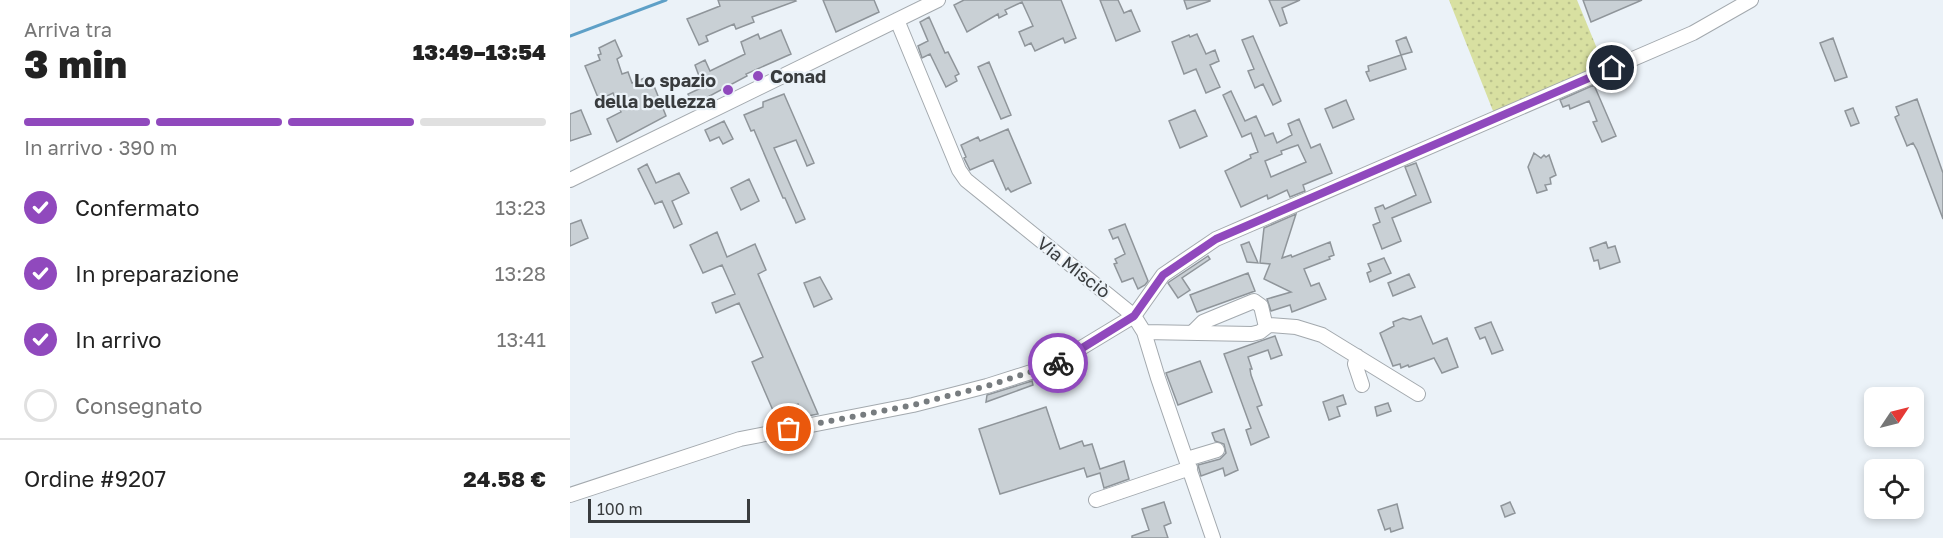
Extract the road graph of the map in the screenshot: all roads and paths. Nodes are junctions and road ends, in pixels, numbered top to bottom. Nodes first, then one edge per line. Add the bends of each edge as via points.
1 (938, 0) edge
2 (1751, 0) edge
3 (897, 20) junction
4 (570, 180) edge
5 (1134, 316) junction
6 (1266, 327) junction
7 (1144, 332) junction
8 (1193, 332) junction
9 (1357, 356) junction
10 (1362, 385) dead end
11 (1418, 394) dead end
12 (1217, 450) dead end
13 (1189, 463) junction
14 (570, 495) edge
15 (1096, 500) dead end
16 (1213, 538) edge

1 - 3 street
2 - 5 street via 1694,33 1216,239 1163,275
3 - 4 street
3 - 5 street, Via Misciò via 966,180
5 - 7 street, Via Misciò
5 - 14 street via 1053,365 1029,373 913,405 740,439
6 - 8 street via 1252,334
6 - 8 street via 1261,306 1254,301 1203,322
6 - 9 street via 1296,327 1322,335
7 - 8 street
7 - 13 street, Via Misciò
9 - 10 street via 1354,360
9 - 11 street
12 - 13 street
13 - 15 street
13 - 16 street, Via Misciò

